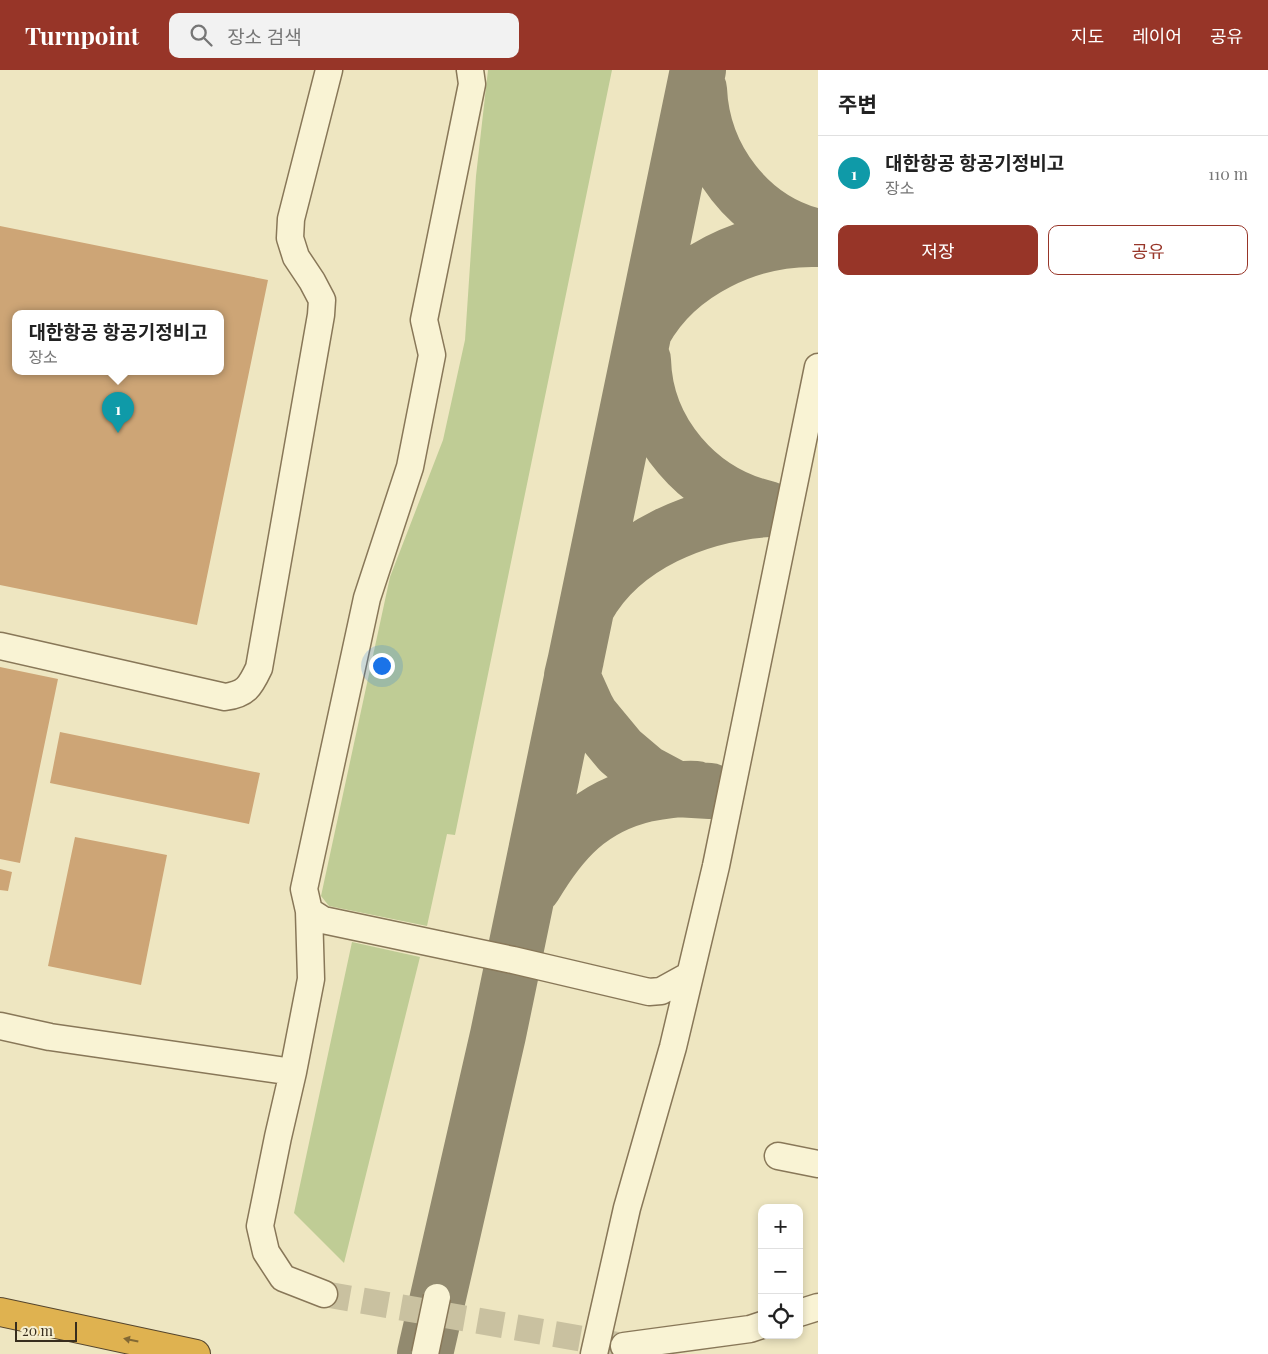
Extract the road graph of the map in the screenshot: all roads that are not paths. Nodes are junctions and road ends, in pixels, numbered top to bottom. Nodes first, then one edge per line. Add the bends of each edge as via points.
1 (329, 70) edge
2 (470, 70) edge
3 (818, 367) edge
4 (0, 646) edge
5 (309, 911) junction
6 (690, 975) junction
7 (649, 992) junction
8 (0, 1026) edge
9 (673, 1047) junction
10 (293, 1072) junction
11 (778, 1156) dead end
12 (818, 1164) edge
13 (324, 1294) tunnel mouth
14 (437, 1297) dead end
15 (818, 1307) edge
16 (0, 1312) edge
17 (803, 1312) edge
18 (758, 1326) edge
19 (624, 1346) tunnel mouth
20 (196, 1354) edge
21 (425, 1354) edge
22 (594, 1354) edge

1 - 4 street via 291,219 290,238 296,257 322,300 321,315 259,668 252,683 239,695 225,697
2 - 5 street via 472,84 424,320 432,355 410,468 367,598 304,889
3 - 6 street via 720,846
5 - 7 street via 323,920
5 - 10 street via 311,979
6 - 7 street via 661,991
6 - 9 street
7 - 9 street via 672,1019
8 - 10 street via 50,1037
9 - 22 street via 627,1208
10 - 13 street via 260,1226 266,1252 284,1278
11 - 12 street
14 - 21 street, bridge
15 - 17 street
20 -> 16 highway
18 - 19 street

